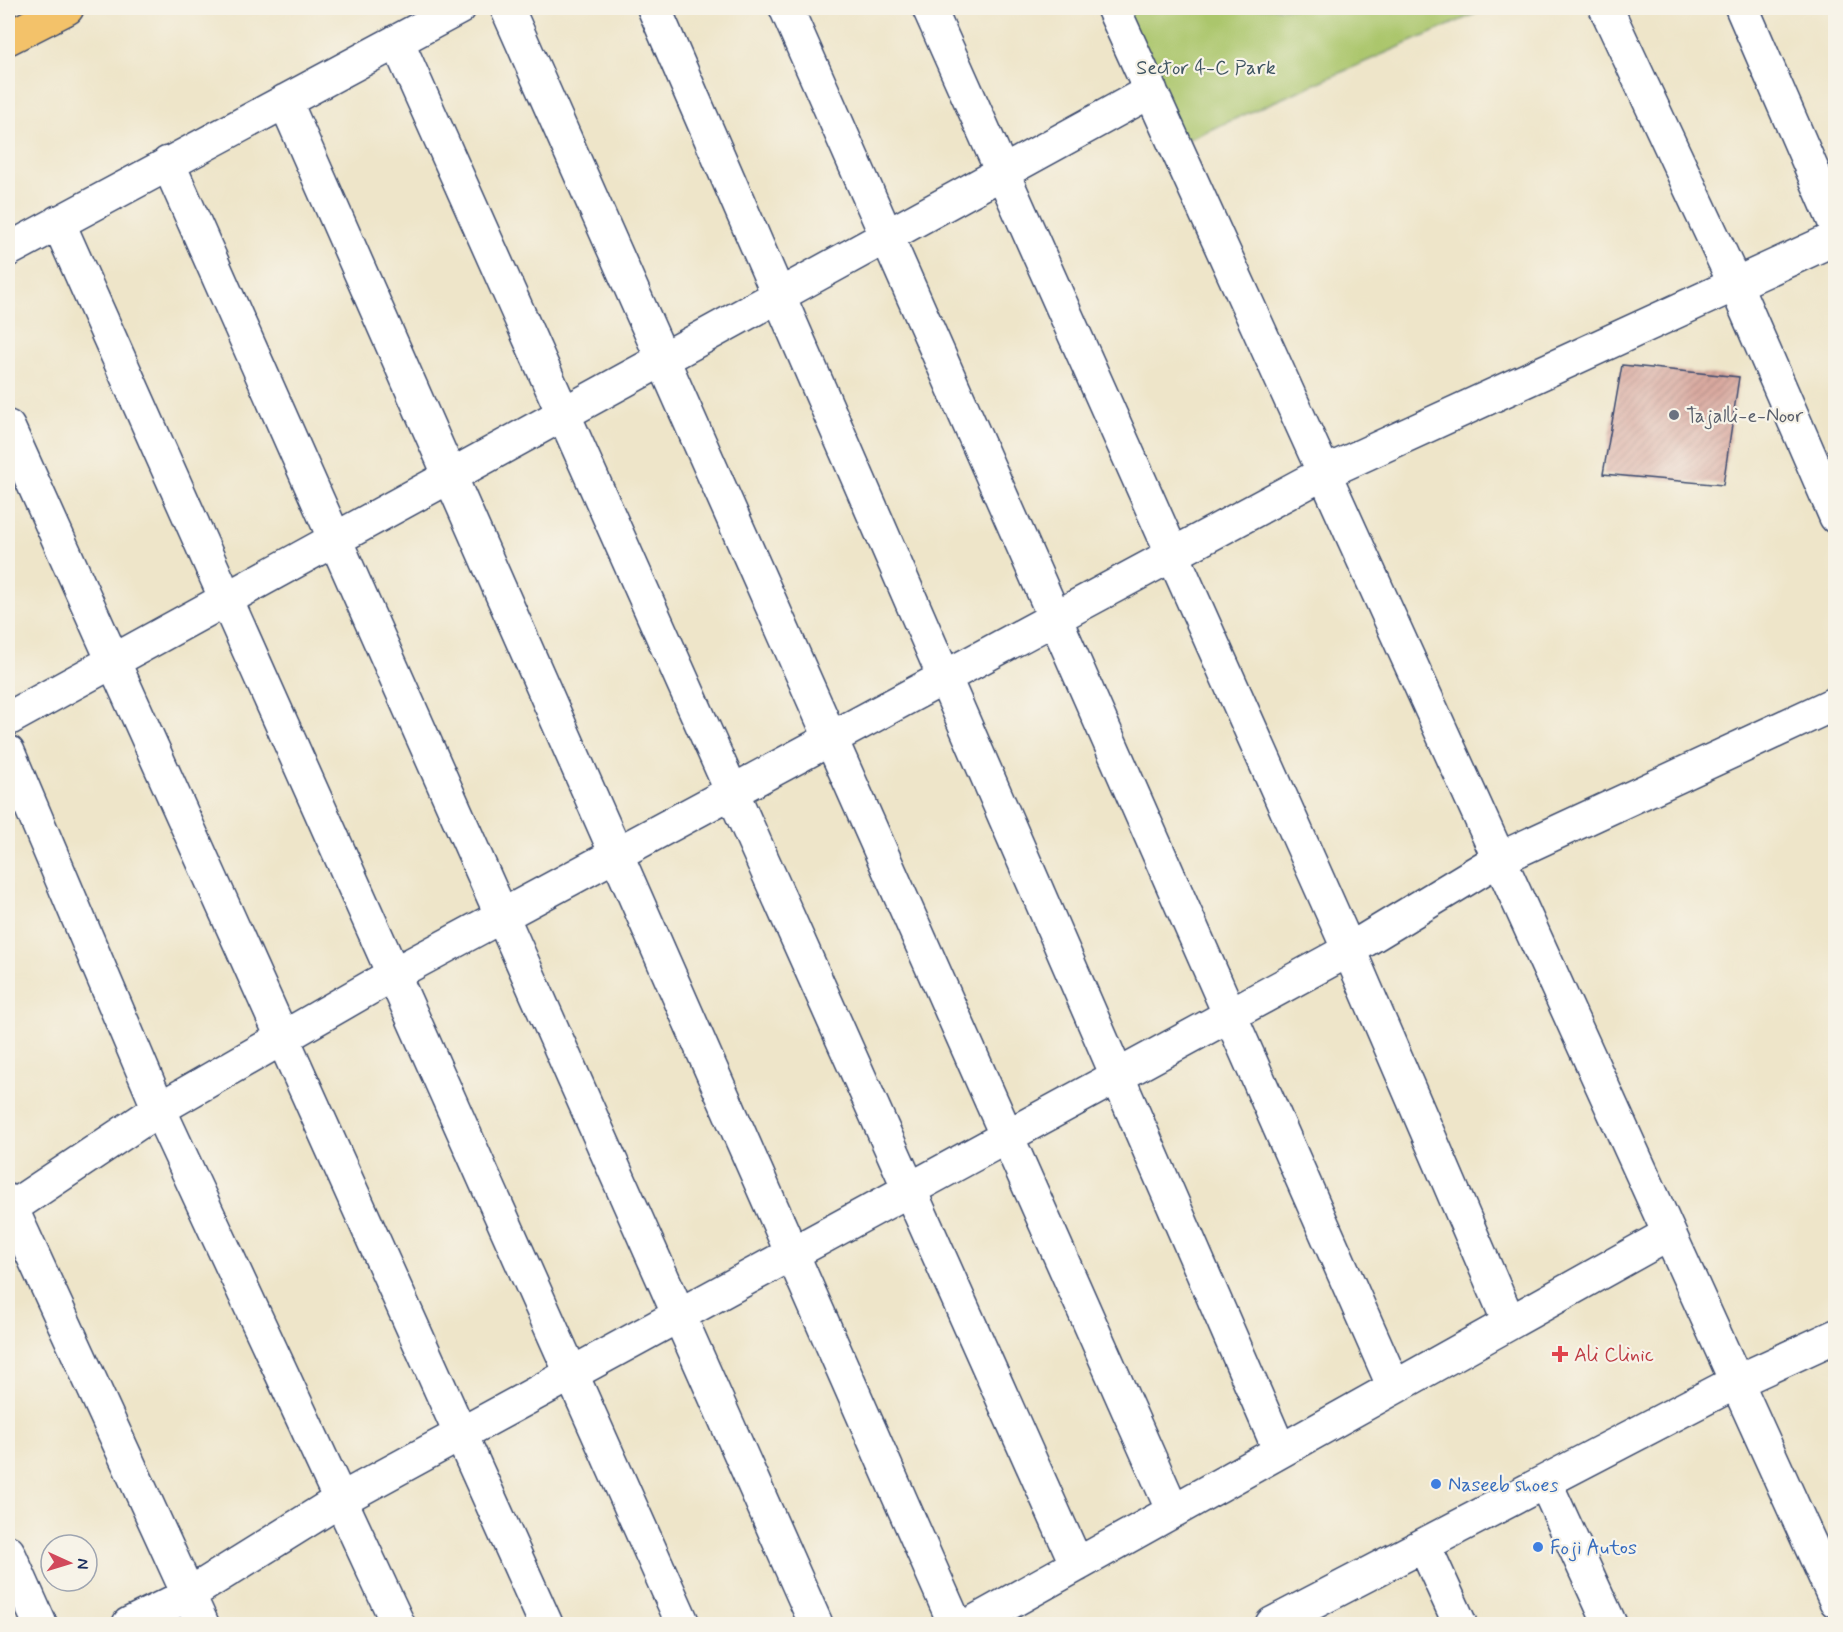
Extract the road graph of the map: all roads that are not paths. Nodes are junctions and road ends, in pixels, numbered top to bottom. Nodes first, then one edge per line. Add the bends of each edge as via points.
1 (68, 8) edge
2 (459, 8) edge
3 (507, 8) edge
4 (654, 8) edge
5 (786, 8) edge
6 (929, 8) edge
7 (1113, 8) edge
8 (1606, 8) edge
9 (1742, 8) edge
10 (8, 38) edge
11 (397, 41) junction
12 (1151, 91) junction
13 (285, 101) junction
14 (168, 163) junction
15 (1003, 173) junction
16 (58, 222) junction
17 (1836, 225) edge
18 (887, 236) junction
19 (1836, 238) edge
20 (8, 249) edge
21 (1735, 284) junction
22 (778, 296) junction
23 (663, 359) junction
24 (563, 414) junction
25 (8, 427) edge
26 (1324, 473) junction
27 (450, 476) junction
28 (1836, 517) edge
29 (335, 539) junction
30 (1172, 554) junction
31 (226, 599) junction
32 (1055, 618) junction
33 (113, 662) junction
34 (944, 678) junction
35 (1836, 703) edge
36 (8, 719) edge
37 (831, 739) junction
38 (8, 752) edge
39 (732, 792) junction
40 (616, 854) junction
41 (1499, 859) junction
42 (502, 916) junction
43 (1349, 950) junction
44 (392, 975) junction
45 (1230, 1015) junction
46 (282, 1038) junction
47 (1118, 1076) junction
48 (159, 1109) junction
49 (1008, 1137) junction
50 (910, 1190) junction
51 (9, 1206) edge
52 (1669, 1233) junction
53 (792, 1254) junction
54 (679, 1316) junction
55 (1509, 1322) junction
56 (1836, 1336) edge
57 (571, 1374) junction
58 (1736, 1382) junction
59 (1394, 1387) junction
60 (461, 1435) junction
61 (1280, 1451) junction
62 (1545, 1482) junction
63 (340, 1500) junction
64 (1173, 1511) junction
65 (1424, 1545) junction
66 (8, 1552) edge
67 (1077, 1565) junction
68 (188, 1595) junction
69 (1836, 1601) edge
70 (1319, 1614) edge
71 (40, 1624) edge
72 (129, 1624) edge
73 (202, 1624) edge
74 (398, 1624) edge
75 (546, 1624) edge
76 (682, 1624) edge
77 (816, 1624) edge
78 (955, 1624) edge
79 (971, 1624) edge
80 (1272, 1624) edge
81 (1460, 1624) edge
82 (1610, 1624) edge

1 - 10 main road
2 - 11 street
3 - 23 street
4 - 22 street
5 - 18 street
6 - 15 street
7 - 12 street
8 - 21 street
9 - 17 street
11 - 13 street
11 - 24 street
12 - 15 street
12 - 26 street
13 - 14 street
13 - 27 street
14 - 16 street
14 - 29 street
15 - 18 street
15 - 30 street
16 - 20 street
16 - 31 street
18 - 22 street
18 - 32 street
19 - 21 street
21 - 26 street
21 - 28 street
22 - 23 street
22 - 34 street
23 - 24 street
23 - 37 street
24 - 27 street
24 - 39 street
25 - 33 street
26 - 30 street
26 - 41 street
27 - 29 street
27 - 40 street
29 - 31 street
29 - 42 street
30 - 32 street
30 - 43 street
31 - 33 street
31 - 44 street
32 - 34 street
32 - 45 street
33 - 36 street
33 - 46 street
34 - 37 street
34 - 47 street
35 - 41 street
37 - 39 street
37 - 49 street
38 - 48 street
39 - 40 street
39 - 50 street
40 - 42 street
40 - 53 street
41 - 43 street
41 - 52 street
42 - 44 street
42 - 54 street
43 - 45 street
43 - 55 street
44 - 46 street
44 - 57 street
45 - 47 street
45 - 59 street
46 - 48 street
46 - 60 street
47 - 49 street
47 - 61 street
48 - 51 street
48 - 63 street
49 - 50 street
49 - 64 street
50 - 53 street
50 - 67 street
51 - 68 street
52 - 55 street
52 - 58 street
53 - 54 street
53 - 78 street
54 - 57 street
54 - 77 street
55 - 59 street
56 - 58 street
57 - 60 street
57 - 76 street
58 - 62 street
58 - 69 street
59 - 61 street
60 - 63 street
60 - 75 street
61 - 64 street
62 - 65 street
62 - 82 street
63 - 68 street
63 - 74 street
64 - 67 street
65 - 70 street
65 - 81 street
66 - 71 street
67 - 79 street
68 - 72 street
68 - 73 street
70 - 80 street

